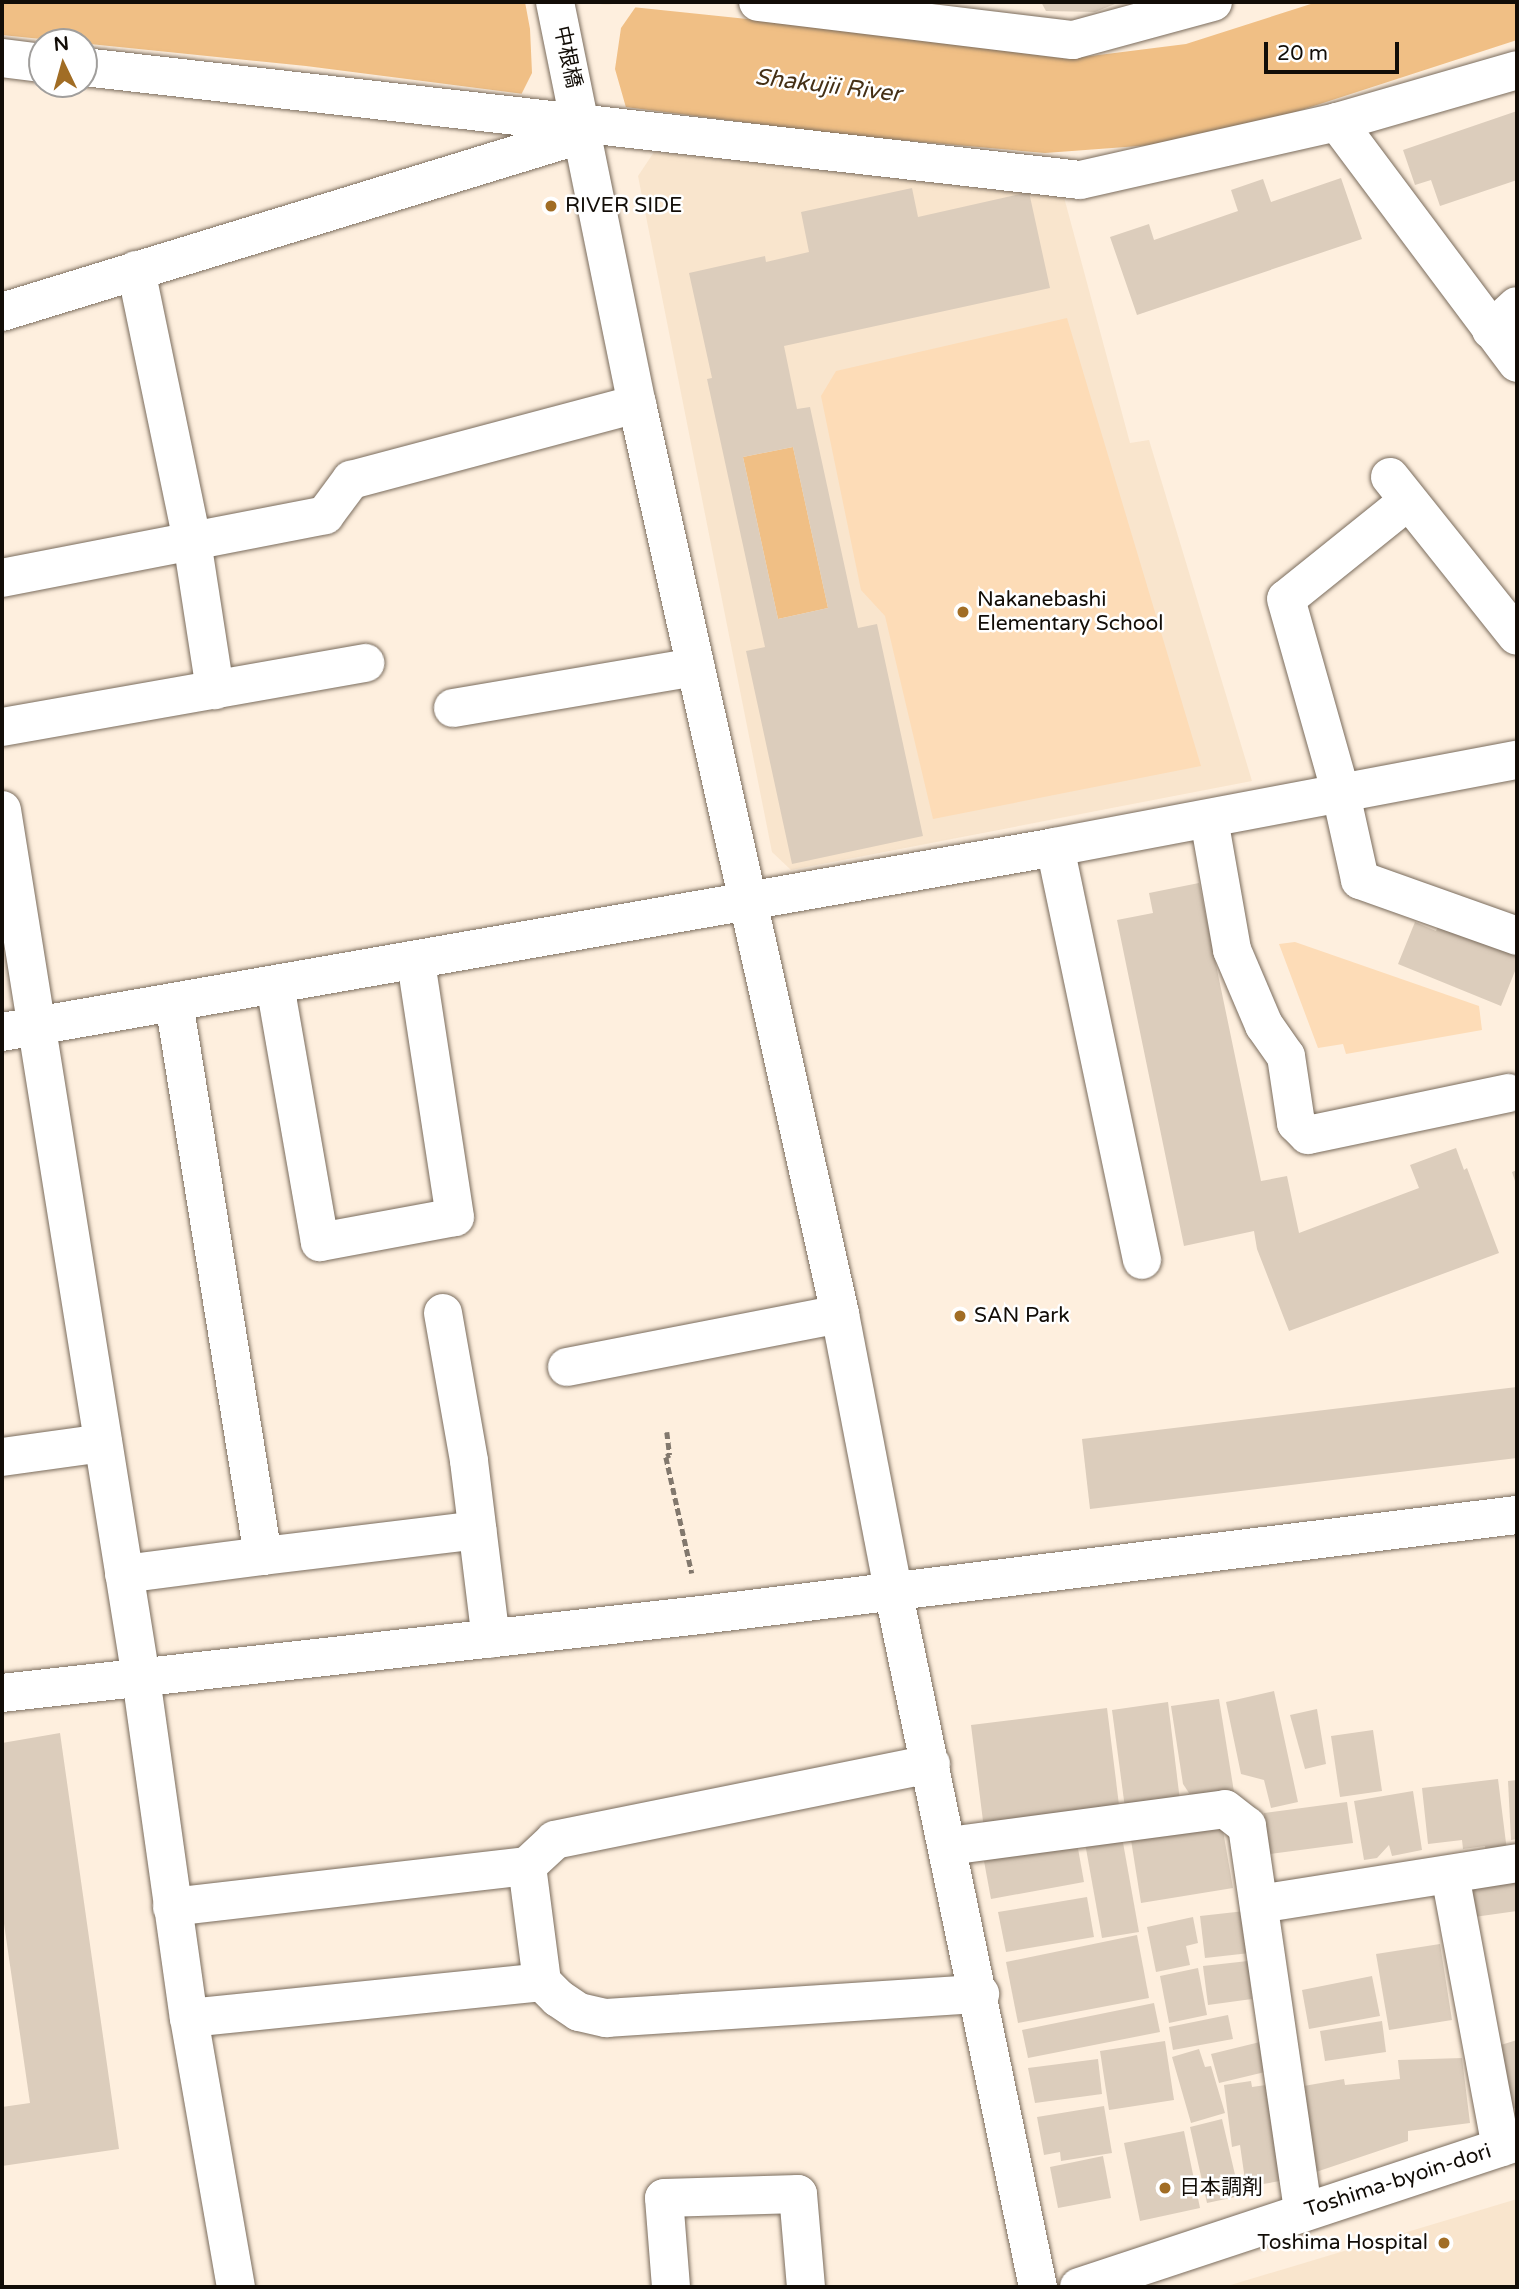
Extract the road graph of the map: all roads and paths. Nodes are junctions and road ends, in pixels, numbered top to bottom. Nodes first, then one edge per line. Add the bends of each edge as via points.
1 (555, 2) edge
2 (758, 2) edge
3 (1213, 2) edge
4 (2, 58) edge
5 (28, 61) edge
6 (98, 69) edge
7 (1517, 70) edge
8 (1337, 122) junction
9 (581, 123) junction
10 (136, 270) junction
11 (2, 312) edge
12 (1504, 318) edge
13 (1517, 363) edge
14 (637, 404) junction
15 (192, 541) junction
16 (2, 578) edge
17 (1517, 636) edge
18 (365, 663) dead end
19 (696, 667) junction
20 (215, 690) junction
21 (453, 708) dead end
22 (2, 727) edge
23 (1517, 760) edge
24 (1341, 794) junction
25 (2, 810) edge
26 (1209, 819) junction
27 (1055, 847) junction
28 (748, 899) junction
29 (1517, 936) edge
30 (416, 961) junction
31 (275, 985) junction
32 (174, 1002) junction
33 (19, 1029) edge
34 (1510, 1093) dead end
35 (1142, 1260) dead end
36 (443, 1313) dead end
37 (840, 1314) junction
38 (567, 1367) dead end
39 (667, 1432) dead end
40 (103, 1443) junction
41 (2, 1457) edge
42 (1517, 1516) edge
43 (477, 1530) junction
44 (263, 1556) junction
45 (124, 1574) junction
46 (893, 1590) junction
47 (701, 1615) junction
48 (491, 1639) junction
49 (141, 1678) junction
50 (2, 1693) edge
51 (931, 1764) junction
52 (949, 1846) junction
53 (1517, 1863) edge
54 (527, 1866) junction
55 (1450, 1875) junction
56 (1259, 1904) junction
57 (172, 1907) junction
58 (542, 1982) junction
59 (979, 1994) junction
60 (189, 2018) junction
61 (1509, 2144) edge
62 (1303, 2212) junction
63 (236, 2287) edge
64 (671, 2287) edge
65 (806, 2287) edge
66 (1038, 2287) edge
67 (1079, 2287) edge

1 - 9 street, 中根橋
2 - 3 street via 1073,40
4 - 5 street
6 - 9 street
7 - 8 street
8 - 9 street via 1080,180
8 - 12 street
9 - 10 street
9 - 14 street, 中根橋
10 - 11 street
10 - 15 street
12 - 13 street
14 - 15 street via 351,480 325,515
14 - 19 street, 中根橋
15 - 16 street
15 - 20 street
17 - 24 street via 1399,489 1286,599
18 - 20 street
19 - 21 street
19 - 28 street, 中根橋
20 - 22 street
23 - 24 street
24 - 26 street
24 - 29 street via 1360,880
25 - 33 street
26 - 27 street
26 - 34 street via 1232,950 1264,1025 1286,1056 1296,1123 1308,1135
27 - 28 street
27 - 35 street
28 - 30 street
28 - 37 street, 中根橋
30 - 31 street
30 - 31 street via 454,1217 320,1242
31 - 32 street
32 - 33 street
32 - 44 street
33 - 40 street
36 - 43 street
37 - 38 street
37 - 46 street, 中根橋
39 - 47 path via 670,1455 666,1457
40 - 41 street
40 - 45 street
42 - 46 street
43 - 44 street
43 - 48 street
44 - 45 street
45 - 49 street
46 - 47 street
46 - 51 street, 中根橋
47 - 48 street
48 - 49 street
49 - 50 street
49 - 57 street
51 - 52 street, 中根橋
51 - 54 street via 555,1840
52 - 56 street via 1225,1809 1247,1826
52 - 59 street, 中根橋
53 - 55 street
54 - 57 street
54 - 58 street
55 - 56 street
55 - 61 street
56 - 62 street
57 - 60 street
58 - 59 street via 579,2012 606,2018
58 - 60 street
59 - 66 street, 中根橋
60 - 63 street
61 - 62 street, Toshima-byoin-dori
62 - 67 street, Toshima-byoin-dori
64 - 65 street via 664,2198 798,2194

